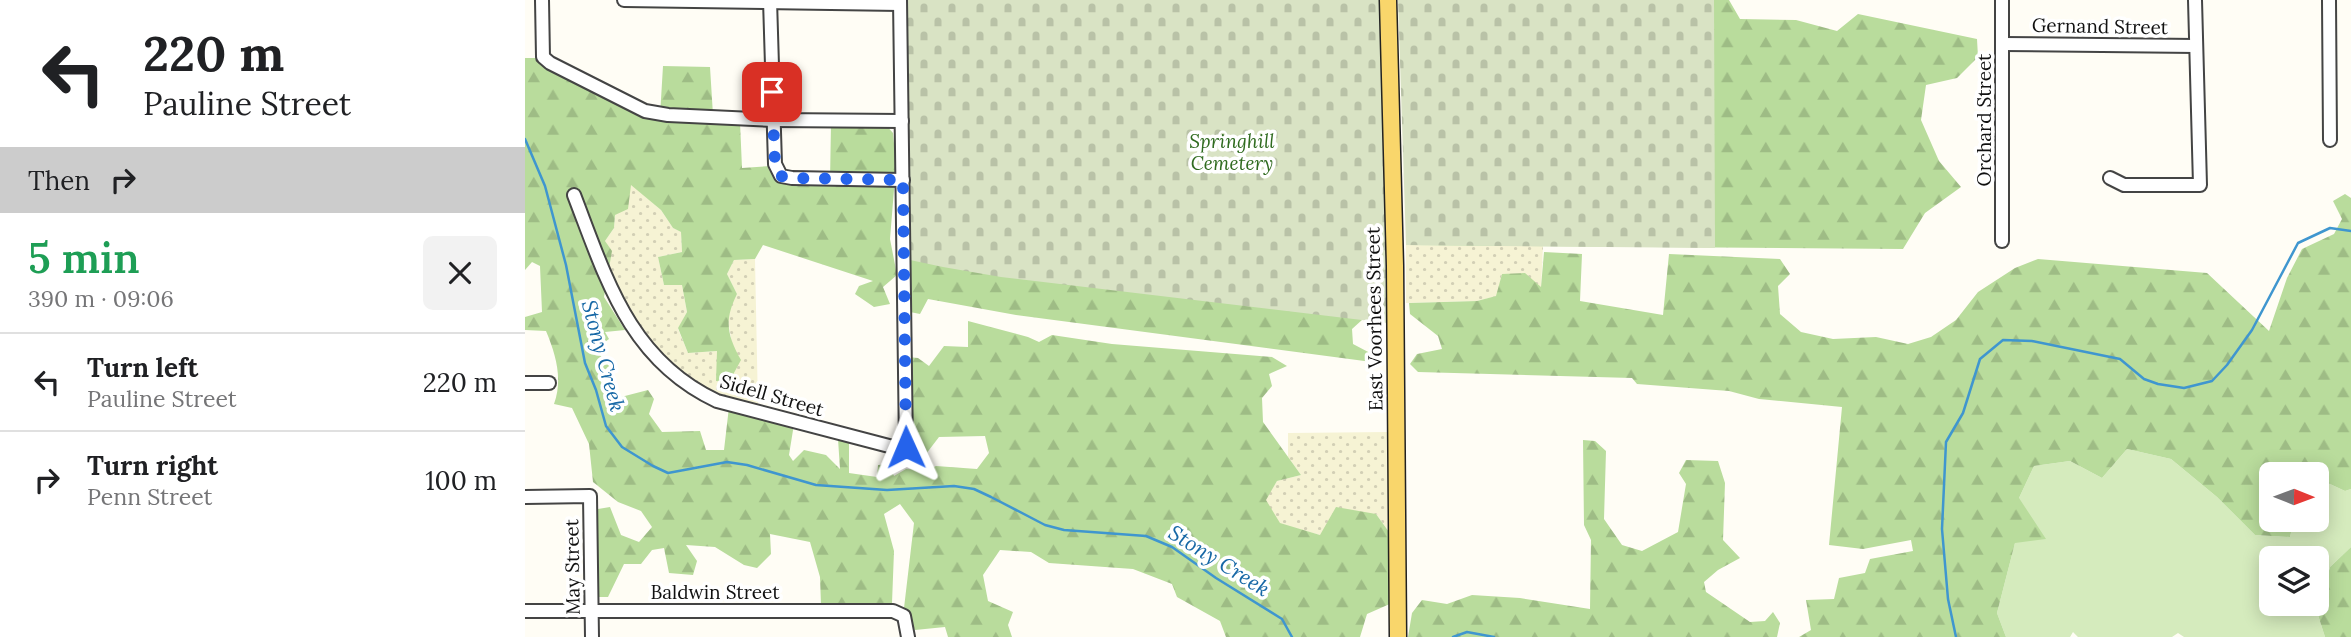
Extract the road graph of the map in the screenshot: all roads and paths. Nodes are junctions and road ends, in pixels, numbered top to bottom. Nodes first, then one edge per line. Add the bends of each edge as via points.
1 (542, 0) edge
2 (624, 0) edge
3 (1388, 0) edge
4 (2002, 0) edge
5 (2195, 0) edge
6 (2329, 0) edge
7 (770, 1) edge
8 (900, 2) edge
9 (2003, 44) junction
10 (2196, 46) junction
11 (773, 120) junction
12 (902, 121) junction
13 (2330, 140) dead end
14 (2110, 178) dead end
15 (903, 180) junction
16 (574, 195) dead end
17 (2002, 241) dead end
18 (525, 383) edge
19 (549, 383) dead end
20 (525, 497) edge
21 (525, 611) edge
22 (592, 611) junction
23 (1398, 630) edge
24 (592, 637) edge
25 (908, 637) edge

1 - 11 street via 543,57 550,63 645,111
2 - 7 street
3 - 23 main road, East Voorhees Street
4 - 9 street, Orchard Street
5 - 10 street
6 - 13 street
7 - 8 street
7 - 11 street
8 - 12 street
9 - 10 street, Gernand Street
9 - 17 street, Orchard Street
10 - 14 street via 2200,185 2124,184
11 - 12 street
11 - 15 street via 775,164 781,176
12 - 15 street
15 - 16 street, Sidell Street via 906,447 730,404 695,391 629,325
18 - 19 street
20 - 22 street, May Street via 590,496
21 - 22 street, Baldwin Street
22 - 24 street, May Street
22 - 25 street, Baldwin Street via 893,611 904,616

